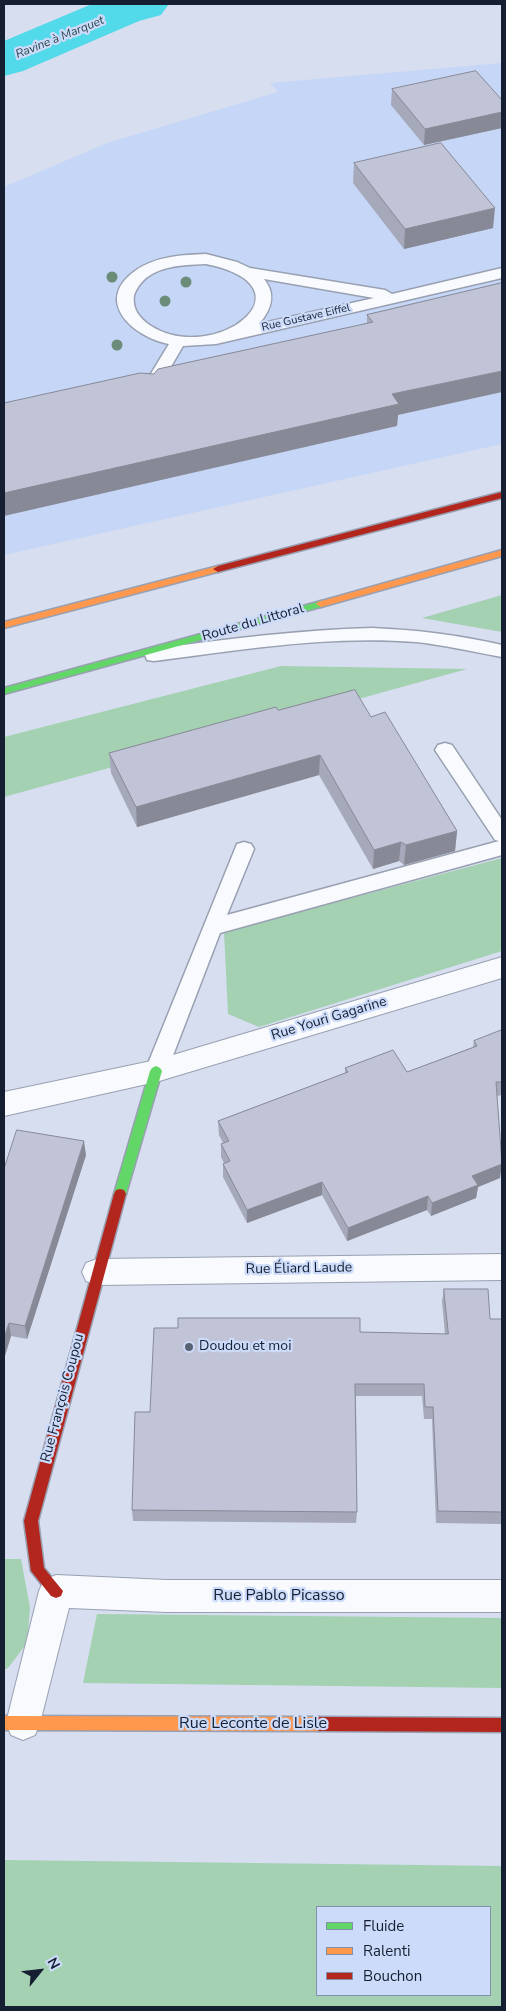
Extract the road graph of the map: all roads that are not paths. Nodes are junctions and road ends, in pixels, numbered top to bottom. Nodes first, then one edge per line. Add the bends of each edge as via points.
1 (247, 272) junction
2 (502, 273) edge
3 (395, 297) junction
4 (218, 339) junction
5 (179, 340) junction
6 (149, 390) edge
7 (502, 495) edge
8 (502, 553) edge
9 (4, 625) edge
10 (502, 651) edge
11 (131, 658) junction
12 (4, 691) edge
13 (446, 750) dead end
14 (502, 835) edge
15 (502, 848) edge
16 (244, 849) dead end
17 (212, 926) junction
18 (502, 967) edge
19 (156, 1071) junction
20 (4, 1104) edge
21 (502, 1267) edge
22 (97, 1272) junction
23 (56, 1591) junction
24 (502, 1596) edge
25 (14, 1723) edge
26 (502, 1725) edge

1 - 3 lane, Rue Gustave Eiffel
1 - 4 lane, Rue Gustave Eiffel via 259,283 265,296 263,309 254,322
1 - 5 lane, Rue Gustave Eiffel via 206,259 160,264 142,273 130,285 124,299 128,313 139,326 157,335
2 - 3 lane, Rue Gustave Eiffel
3 - 4 lane, Rue Gustave Eiffel
4 - 5 lane, Rue Gustave Eiffel
5 - 6 lane
7 - 9 main road
8 - 11 main road, Route du Littoral
10 - 11 lane via 473,643 345,633
11 - 12 main road, Route du Littoral
13 - 14 lane
15 - 17 lane
16 - 17 lane
17 - 19 lane
18 - 19 street, Rue Youri Gagarine
19 - 20 street, Rue Youri Gagarine
19 - 22 main road, Rue François Coupou
21 - 22 street, Rue Éliard Laude
22 - 23 main road, Rue François Coupou via 31,1521 38,1571
23 - 24 street, Rue Pablo Picasso via 167,1596
23 - 25 street
25 - 26 main road, Rue Leconte de Lisle

